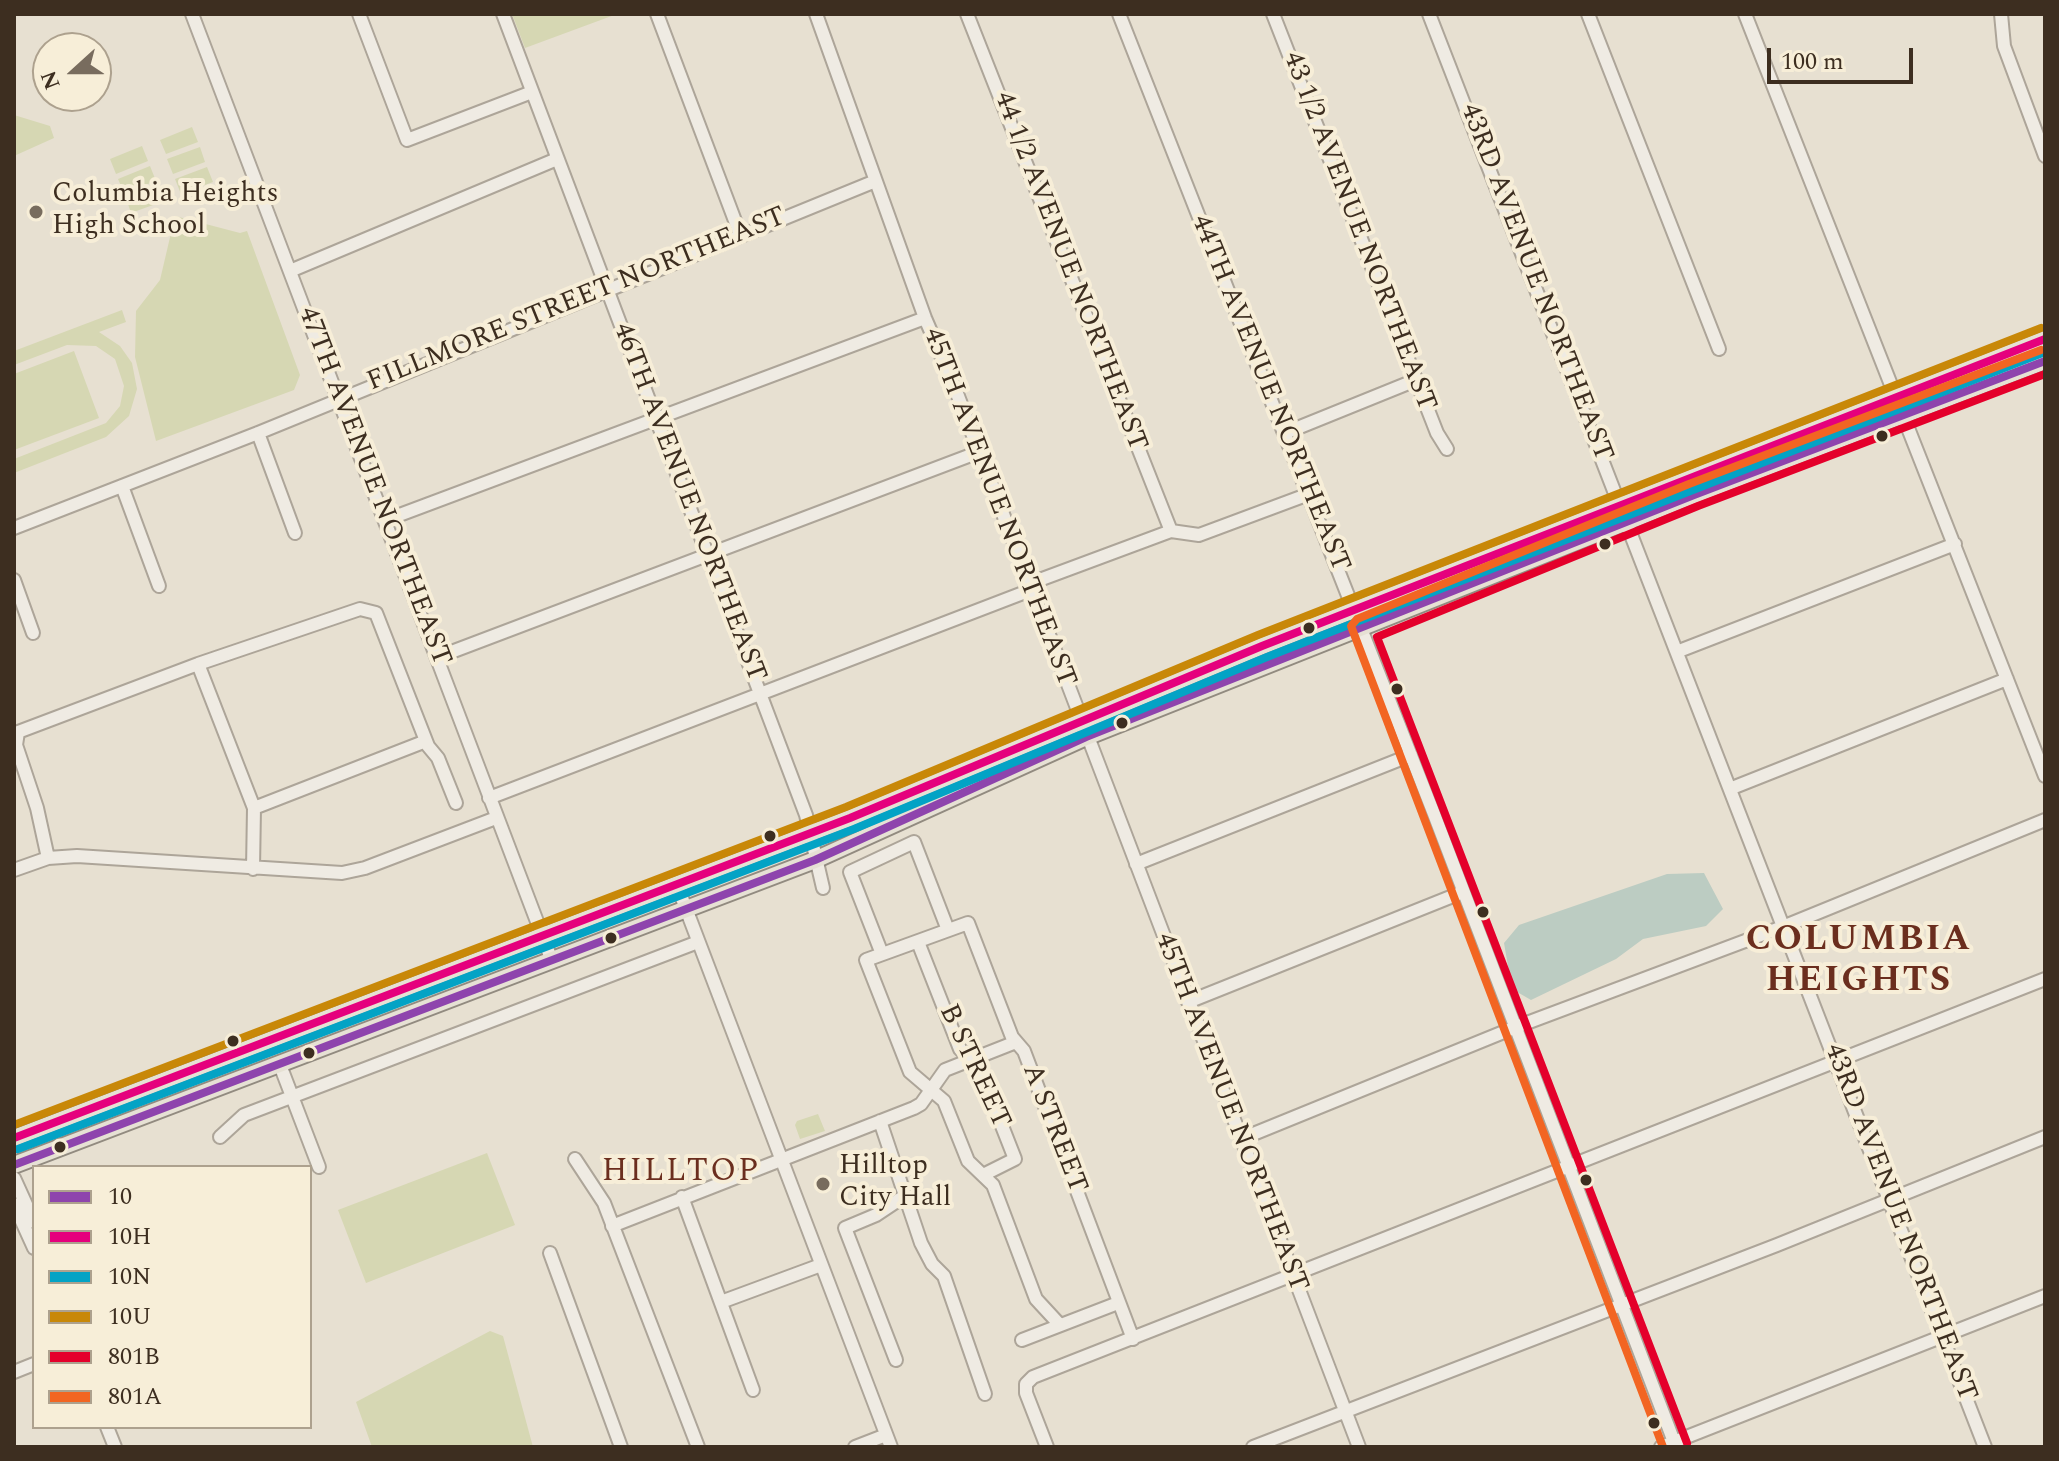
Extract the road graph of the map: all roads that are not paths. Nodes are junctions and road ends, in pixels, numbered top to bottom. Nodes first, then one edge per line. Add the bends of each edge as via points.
1 (192, 14) edge
2 (359, 14) edge
3 (503, 14) edge
4 (657, 14) edge
5 (816, 14) edge
6 (967, 14) edge
7 (1119, 14) edge
8 (1273, 14) edge
9 (1429, 14) edge
10 (1588, 14) edge
11 (1745, 14) edge
12 (2001, 14) edge
13 (532, 92) junction
14 (2045, 156) edge
15 (557, 159) junction
16 (873, 182) junction
17 (740, 234) junction
18 (290, 271) junction
19 (607, 289) junction
20 (925, 318) junction
21 (2040, 342) edge
22 (1719, 349) dead end
23 (2043, 361) edge
24 (1416, 380) junction
25 (339, 397) junction
26 (1897, 397) junction
27 (1905, 416) junction
28 (656, 419) junction
29 (258, 433) junction
30 (1285, 433) junction
31 (1447, 449) dead end
32 (979, 452) junction
33 (122, 486) junction
34 (1309, 494) junction
35 (1626, 514) junction
36 (386, 520) junction
37 (14, 528) edge
38 (1171, 531) junction
39 (295, 533) dead end
40 (1955, 544) junction
41 (707, 555) junction
42 (14, 580) edge
43 (159, 586) dead end
44 (1031, 586) junction
45 (1354, 610) junction
46 (1362, 630) junction
47 (33, 633) dead end
48 (1679, 651) junction
49 (438, 657) junction
50 (198, 664) junction
51 (2007, 679) junction
52 (760, 694) junction
53 (1083, 729) junction
54 (426, 741) junction
55 (1411, 755) junction
56 (2045, 776) edge
57 (1732, 788) junction
58 (489, 798) junction
59 (456, 803) dead end
60 (254, 808) junction
61 (496, 818) junction
62 (2045, 820) edge
63 (810, 834) junction
64 (48, 858) junction
65 (815, 860) junction
66 (1136, 864) junction
67 (253, 869) junction
68 (14, 870) edge
69 (677, 885) junction
70 (823, 888) dead end
71 (1463, 892) junction
72 (687, 910) junction
73 (1785, 926) junction
74 (948, 930) junction
75 (542, 937) junction
76 (698, 942) junction
77 (918, 942) junction
78 (882, 954) junction
79 (552, 961) junction
80 (2045, 979) edge
81 (1188, 1002) junction
82 (1516, 1027) junction
83 (1016, 1042) junction
84 (1836, 1060) junction
85 (967, 1061) junction
86 (280, 1065) junction
87 (931, 1090) junction
88 (292, 1096) junction
89 (880, 1121) junction
90 (220, 1137) dead end
91 (2045, 1137) edge
92 (14, 1138) edge
93 (1241, 1139) junction
94 (575, 1159) dead end
95 (782, 1159) junction
96 (14, 1165) edge
97 (1569, 1166) junction
98 (319, 1167) dead end
99 (983, 1175) junction
100 (14, 1178) edge
101 (906, 1195) junction
102 (682, 1197) junction
103 (1890, 1199) junction
104 (14, 1204) edge
105 (32, 1218) edge
106 (612, 1226) junction
107 (32, 1244) edge
108 (550, 1253) dead end
109 (821, 1265) junction
110 (1293, 1278) junction
111 (2045, 1296) edge
112 (721, 1302) junction
113 (1118, 1303) junction
114 (1622, 1305) junction
115 (1060, 1325) junction
116 (1943, 1336) junction
117 (1133, 1339) junction
118 (1022, 1340) dead end
119 (896, 1360) dead end
120 (753, 1390) dead end
121 (985, 1394) dead end
122 (1345, 1410) junction
123 (889, 1441) edge
124 (1670, 1445) edge
125 (621, 1447) edge
126 (698, 1447) edge
127 (855, 1447) edge
128 (1047, 1447) edge
129 (1253, 1447) edge
130 (1359, 1447) edge
131 (1985, 1447) edge

1 - 18 street, 47TH AVENUE NORTHEAST
2 - 13 street via 407,140
3 - 13 street, 46TH AVENUE NORTHEAST
4 - 17 street
5 - 16 street, 45TH AVENUE NORTHEAST
6 - 38 street, 44 1/2 AVENUE NORTHEAST
7 - 30 street, 44TH AVENUE NORTHEAST
8 - 24 street, 43 1/2 AVENUE NORTHEAST
9 - 35 street, 43RD AVENUE NORTHEAST
10 - 22 street
11 - 26 street
12 - 14 street via 2008,59
13 - 15 street, 46TH AVENUE NORTHEAST
15 - 18 street
15 - 19 street, 46TH AVENUE NORTHEAST
16 - 17 street, FILLMORE STREET NORTHEAST
16 - 20 street, 45TH AVENUE NORTHEAST
17 - 19 street, FILLMORE STREET NORTHEAST
18 - 25 street, 47TH AVENUE NORTHEAST
19 - 25 street, FILLMORE STREET NORTHEAST
19 - 28 street, 46TH AVENUE NORTHEAST
20 - 28 street
20 - 32 street, 45TH AVENUE NORTHEAST
21 - 23 main road
21 - 26 main road
23 - 27 main road
24 - 30 street
24 - 31 street, 43 1/2 AVENUE NORTHEAST
25 - 29 street, FILLMORE STREET NORTHEAST
25 - 36 street, 47TH AVENUE NORTHEAST
26 - 27 street
26 - 35 main road
27 - 35 main road
27 - 40 street
28 - 36 street
28 - 41 street, 46TH AVENUE NORTHEAST
29 - 33 street, FILLMORE STREET NORTHEAST
29 - 39 street
30 - 34 street, 44TH AVENUE NORTHEAST
32 - 41 street
32 - 44 street, 45TH AVENUE NORTHEAST
33 - 37 street, FILLMORE STREET NORTHEAST
33 - 43 street
34 - 38 street via 1199,535
34 - 45 street, 44TH AVENUE NORTHEAST
35 - 45 main road
35 - 46 main road
35 - 48 street, 43RD AVENUE NORTHEAST
36 - 49 street, 47TH AVENUE NORTHEAST
38 - 44 street
40 - 48 street
40 - 51 street
41 - 49 street
41 - 52 street, 46TH AVENUE NORTHEAST
42 - 47 street
44 - 52 street
44 - 53 street, 45TH AVENUE NORTHEAST
45 - 46 street, 44TH AVENUE NORTHEAST
45 - 53 main road
46 - 53 main road
46 - 55 street, 44TH AVENUE NORTHEAST
48 - 57 street, 43RD AVENUE NORTHEAST
49 - 58 street, 47TH AVENUE NORTHEAST
50 - 54 street via 353,611 373,609
50 - 60 street
50 - 64 street via 18,732 16,745
51 - 56 street
51 - 57 street
52 - 58 street
52 - 63 street, 46TH AVENUE NORTHEAST
53 - 63 main road
53 - 65 main road
53 - 66 street, 45TH AVENUE NORTHEAST
54 - 59 street
54 - 60 street
55 - 66 street
55 - 71 street, 44TH AVENUE NORTHEAST
57 - 73 street, 43RD AVENUE NORTHEAST
58 - 61 street, 47TH AVENUE NORTHEAST
60 - 67 street
61 - 67 street via 342,873
61 - 75 street, 47TH AVENUE NORTHEAST
62 - 73 street
63 - 65 street, 46TH AVENUE NORTHEAST
63 - 69 main road
64 - 67 street via 112,857
64 - 68 street
65 - 70 street, 46TH AVENUE NORTHEAST
65 - 72 main road
66 - 81 street, 45TH AVENUE NORTHEAST
69 - 72 street
69 - 75 main road
71 - 81 street
71 - 82 street, 44TH AVENUE NORTHEAST
72 - 76 street
72 - 79 main road
73 - 82 street
73 - 84 street, 43RD AVENUE NORTHEAST
74 - 77 street
74 - 78 street via 914,842 850,872
74 - 83 street, A STREET via 968,923
75 - 79 street, 47TH AVENUE NORTHEAST
75 - 92 main road
76 - 88 street
76 - 95 street
77 - 78 street
77 - 85 street, B STREET
78 - 87 street via 866,960 910,1072
79 - 86 main road
80 - 84 street
81 - 93 street, 45TH AVENUE NORTHEAST
82 - 93 street
82 - 97 street, 44TH AVENUE NORTHEAST
83 - 85 street
83 - 113 street, A STREET via 1024,1051
84 - 97 street
84 - 103 street, 43RD AVENUE NORTHEAST
85 - 87 street via 945,1070
85 - 99 street, B STREET via 980,1070 1015,1159
86 - 88 street
86 - 96 main road
87 - 89 street via 921,1104
87 - 99 street via 944,1101 968,1161
88 - 90 street via 244,1115
88 - 98 street
89 - 95 street
89 - 101 street
91 - 103 street
93 - 110 street, 45TH AVENUE NORTHEAST
94 - 106 street via 604,1203
95 - 102 street
95 - 109 street
97 - 110 street
97 - 114 street, 44TH AVENUE NORTHEAST
99 - 115 street via 993,1185 1036,1299
100 - 105 street
101 - 119 street via 845,1228
101 - 121 street via 921,1243 944,1276
102 - 106 street
102 - 112 street
103 - 114 street
103 - 116 street, 43RD AVENUE NORTHEAST
104 - 107 street
106 - 126 street
108 - 125 street
109 - 112 street
109 - 123 street
110 - 117 street
110 - 122 street, 45TH AVENUE NORTHEAST
111 - 116 street
112 - 120 street
113 - 115 street
113 - 117 street, A STREET
114 - 122 street
114 - 124 street, 44TH AVENUE NORTHEAST
115 - 118 street
116 - 124 street
116 - 131 street, 43RD AVENUE NORTHEAST
117 - 128 street via 1026,1384
122 - 129 street
122 - 130 street, 45TH AVENUE NORTHEAST
123 - 127 street

